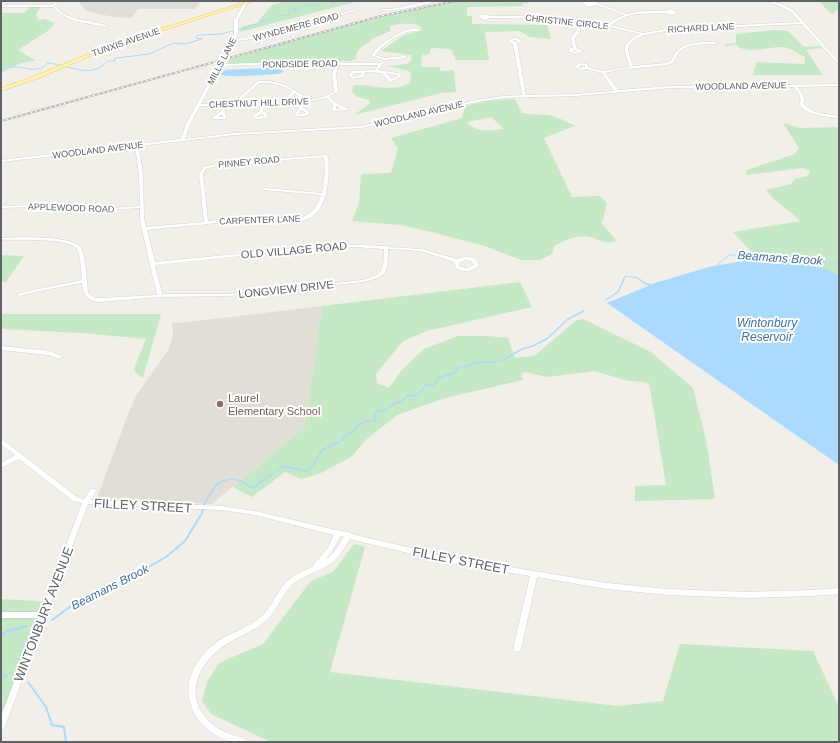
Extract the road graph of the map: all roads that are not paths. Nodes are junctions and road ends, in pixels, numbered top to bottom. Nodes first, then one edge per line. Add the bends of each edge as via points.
1 (16, 1) edge
2 (57, 1) edge
3 (252, 1) edge
4 (435, 1) edge
5 (768, 1) edge
6 (774, 2) edge
7 (246, 3) junction
8 (596, 5) dead end
9 (1, 6) edge
10 (12, 6) junction
11 (54, 6) junction
12 (358, 10) dead end
13 (381, 10) dead end
14 (666, 12) dead end
15 (625, 14) junction
16 (490, 17) dead end
17 (584, 23) junction
18 (803, 23) junction
19 (106, 26) dead end
20 (608, 26) junction
21 (407, 31) dead end
22 (643, 34) junction
23 (234, 40) junction
24 (515, 43) dead end
25 (716, 43) dead end
26 (575, 49) dead end
27 (405, 57) dead end
28 (384, 59) junction
29 (338, 64) junction
30 (380, 64) junction
31 (839, 64) edge
32 (220, 65) junction
33 (587, 68) dead end
34 (632, 68) junction
35 (366, 71) dead end
36 (376, 71) junction
37 (383, 72) dead end
38 (603, 72) junction
39 (839, 85) edge
40 (795, 86) junction
41 (1, 90) edge
42 (294, 91) junction
43 (617, 92) junction
44 (246, 94) junction
45 (328, 97) junction
46 (524, 97) junction
47 (308, 101) junction
48 (300, 102) junction
49 (284, 103) junction
50 (254, 104) junction
51 (262, 104) junction
52 (335, 104) dead end
53 (198, 105) junction
54 (225, 105) junction
55 (233, 105) junction
56 (301, 108) dead end
57 (223, 111) dead end
58 (261, 111) dead end
59 (839, 117) edge
60 (183, 139) junction
61 (136, 145) junction
62 (326, 156) joint
63 (1, 161) edge
64 (264, 189) dead end
65 (323, 194) junction
66 (1, 207) edge
67 (141, 207) junction
68 (206, 223) junction
69 (144, 229) junction
70 (1, 239) edge
71 (386, 247) junction
72 (457, 261) dead end
73 (153, 264) junction
74 (84, 282) junction
75 (20, 295) dead end
76 (160, 296) junction
77 (1, 348) edge
78 (59, 357) dead end
79 (1, 440) edge
80 (19, 456) junction
81 (1, 466) edge
82 (93, 490) dead end
83 (86, 502) junction
84 (338, 532) junction
85 (349, 535) junction
86 (315, 568) junction
87 (534, 574) junction
88 (839, 591) edge
89 (1, 615) edge
90 (43, 615) junction
91 (517, 649) dead end
92 (1, 726) edge
93 (242, 742) edge

1 - 10 street
2 - 11 street
3 - 7 main road, TUNXIS AVENUE
4 - 13 street
5 - 6 street
6 - 18 street via 793,12
7 - 23 street, MILLS LANE via 236,20
7 - 41 main road, TUNXIS AVENUE via 128,40
8 - 15 street
9 - 10 street
10 - 11 street
11 - 19 street via 64,15
12 - 23 street, WYNDEMERE ROAD via 261,37
14 - 15 street
15 - 20 street via 613,20
16 - 17 street, CHRISTINE CIRCLE via 535,17
17 - 20 street, CHRISTINE CIRCLE
17 - 26 street via 574,38
18 - 22 street, RICHARD LANE via 672,29
18 - 31 street
20 - 22 street, CHRISTINE CIRCLE
21 - 28 street via 390,40 373,55
22 - 34 street, RICHARD LANE via 630,41 626,48
23 - 32 street, MILLS LANE
24 - 46 street
25 - 34 street via 684,48 677,52 670,63
27 - 28 street
28 - 30 street
29 - 30 street, PONDSIDE ROAD
29 - 32 street, PONDSIDE ROAD
29 - 45 street via 334,73 336,92
30 - 36 street
32 - 53 street, MILLS LANE
33 - 38 street
34 - 38 street
35 - 36 street
36 - 37 street
38 - 43 street
39 - 40 street, WOODLAND AVENUE
40 - 43 street, WOODLAND AVENUE via 671,87
40 - 59 street via 802,94 805,108
42 - 44 street via 282,83 258,82
42 - 47 street
42 - 49 street
43 - 46 street, WOODLAND AVENUE
44 - 50 street
44 - 55 street
45 - 47 street, CHESTNUT HILL DRIVE
45 - 52 street
46 - 60 street, WOODLAND AVENUE via 478,101 361,127
47 - 48 street, CHESTNUT HILL DRIVE
48 - 49 street, CHESTNUT HILL DRIVE
48 - 56 street
49 - 51 street, CHESTNUT HILL DRIVE
50 - 51 street, CHESTNUT HILL DRIVE
50 - 55 street, CHESTNUT HILL DRIVE
51 - 58 street
53 - 54 street, CHESTNUT HILL DRIVE
53 - 60 street, MILLS LANE
54 - 55 street, CHESTNUT HILL DRIVE
54 - 57 street
60 - 61 street, WOODLAND AVENUE
61 - 63 street, WOODLAND AVENUE
61 - 67 street via 141,174
62 - 65 street, CARPENTER LANE via 327,180
62 - 68 street, PINNEY ROAD via 220,164 205,168 201,174
64 - 65 street
65 - 68 street, CARPENTER LANE via 313,214 302,219 254,218
66 - 67 street, APPLEWOOD ROAD via 34,206 96,210
67 - 69 street
68 - 69 street, CARPENTER LANE
69 - 73 street
70 - 74 street via 72,242 80,251
71 - 72 street, OLD VILLAGE ROAD via 422,250
71 - 73 street, OLD VILLAGE ROAD via 328,246
71 - 76 street, LONGVIEW DRIVE via 385,270 376,278 229,295
73 - 76 street
74 - 75 street
74 - 76 street, LONGVIEW DRIVE via 86,293 94,299
77 - 78 street via 50,353
79 - 80 street
80 - 81 street
80 - 83 street via 75,499
82 - 83 street, WINTONBURY AVENUE
83 - 84 street, FILLEY STREET via 255,512
83 - 90 street, WINTONBURY AVENUE
84 - 85 street, FILLEY STREET
84 - 86 street via 327,556
85 - 86 street via 334,556
85 - 87 street, FILLEY STREET via 449,560
86 - 93 street via 301,574 285,588 271,612 262,621 222,643 196,669 191,685 191,697 196,713 210,727
87 - 88 street, FILLEY STREET via 608,586 668,592 749,595
87 - 91 street
89 - 90 street
90 - 92 street, WINTONBURY AVENUE

